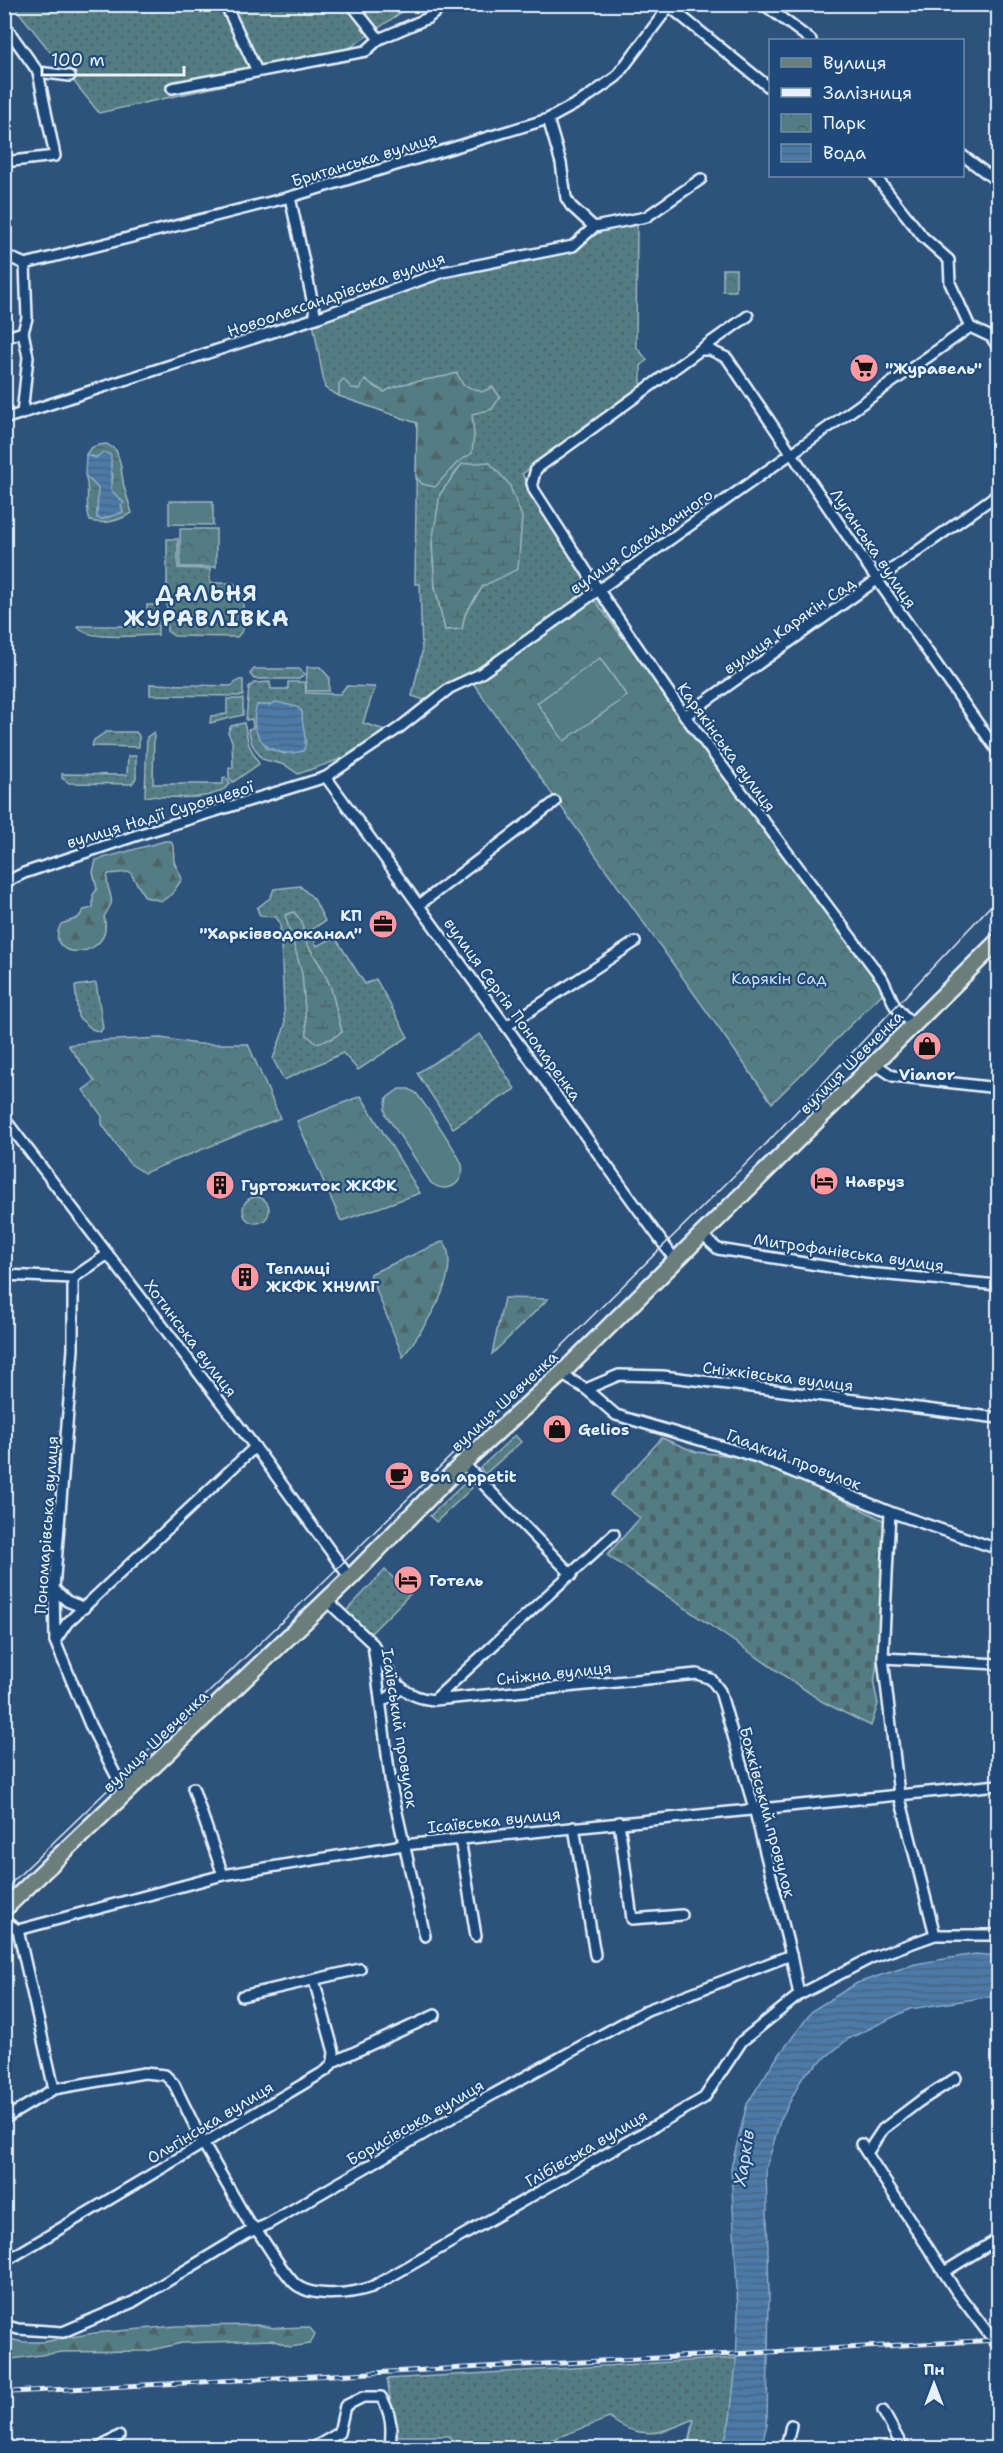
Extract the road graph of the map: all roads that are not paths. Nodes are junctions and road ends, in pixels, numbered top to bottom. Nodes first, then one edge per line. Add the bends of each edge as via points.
1 (225, 4) edge
2 (351, 4) edge
3 (446, 4) edge
4 (763, 4) edge
5 (671, 6) edge
6 (4, 24) edge
7 (380, 39) junction
8 (810, 39) edge
9 (257, 71) junction
10 (38, 72) junction
11 (70, 76) dead end
12 (769, 86) edge
13 (172, 88) dead end
14 (548, 119) junction
15 (964, 156) edge
16 (4, 162) edge
17 (876, 177) edge
18 (701, 179) dead end
19 (999, 182) edge
20 (290, 197) junction
21 (594, 227) junction
22 (4, 255) edge
23 (25, 264) junction
24 (748, 316) dead end
25 (316, 318) junction
26 (970, 327) junction
27 (23, 332) junction
28 (4, 338) edge
29 (999, 347) edge
30 (700, 350) junction
31 (22, 414) junction
32 (4, 419) edge
33 (791, 453) junction
34 (999, 494) edge
35 (878, 581) junction
36 (598, 590) junction
37 (685, 716) junction
38 (999, 752) edge
39 (326, 777) junction
40 (555, 802) dead end
41 (4, 883) edge
42 (419, 905) junction
43 (999, 941) edge
44 (635, 942) dead end
45 (507, 1026) junction
46 (913, 1026) junction
47 (875, 1064) junction
48 (999, 1088) edge
49 (4, 1118) edge
50 (701, 1234) junction
51 (108, 1254) junction
52 (675, 1260) junction
53 (4, 1275) edge
54 (73, 1278) junction
55 (999, 1285) edge
56 (561, 1374) junction
57 (586, 1389) junction
58 (999, 1418) edge
59 (255, 1447) junction
60 (463, 1463) junction
61 (890, 1512) junction
62 (614, 1534) dead end
63 (999, 1549) edge
64 (572, 1575) junction
65 (350, 1578) junction
66 (54, 1589) junction
67 (326, 1600) junction
68 (84, 1608) junction
69 (55, 1641) junction
70 (373, 1644) junction
71 (883, 1658) junction
72 (999, 1664) edge
73 (711, 1679) joint
74 (456, 1680) junction
75 (401, 1689) junction
76 (460, 1698) junction
77 (434, 1700) junction
78 (381, 1702) junction
79 (999, 1785) edge
80 (193, 1788) dead end
81 (899, 1794) junction
82 (126, 1795) junction
83 (754, 1808) junction
84 (619, 1822) junction
85 (574, 1827) junction
86 (460, 1839) junction
87 (404, 1845) junction
88 (223, 1875) junction
89 (4, 1909) edge
90 (682, 1915) dead end
91 (4, 1921) edge
92 (18, 1930) junction
93 (935, 1935) junction
94 (999, 1935) edge
95 (425, 1936) dead end
96 (476, 1936) dead end
97 (595, 1954) dead end
98 (791, 1955) junction
99 (360, 1969) dead end
100 (314, 1980) junction
101 (799, 1995) junction
102 (242, 1996) dead end
103 (435, 2015) dead end
104 (333, 2062) junction
105 (956, 2078) dead end
106 (54, 2090) junction
107 (4, 2119) edge
108 (203, 2143) junction
109 (861, 2144) dead end
110 (867, 2152) junction
111 (256, 2229) junction
112 (999, 2238) edge
113 (4, 2262) edge
114 (944, 2272) junction
115 (4, 2325) edge
116 (999, 2346) edge
117 (883, 2411) dead end
118 (790, 2425) dead end
119 (119, 2436) dead end
120 (99, 2448) edge
121 (313, 2448) edge
122 (390, 2448) edge
123 (786, 2448) edge
124 (903, 2448) edge

1 - 9 street
2 - 7 street
3 - 7 street via 428,18
4 - 8 street
5 - 12 street, Британська вулиця
5 - 14 street, Британська вулиця via 616,77
6 - 10 street
7 - 9 street via 366,51
9 - 13 street
10 - 11 street
10 - 16 street via 55,156
14 - 20 street, Британська вулиця
14 - 21 street via 566,198
15 - 19 street
17 - 26 street via 923,237 949,260 950,284
18 - 21 street, Новоолександрівська вулиця via 646,217
20 - 23 street, Британська вулиця
20 - 25 street
21 - 25 street, Новоолександрівська вулиця via 573,246 443,272
22 - 23 street
23 - 27 street via 27,318
24 - 30 street
25 - 31 street, Новоолександрівська вулиця
26 - 29 street via 991,337
26 - 33 street, вулиця Сагайдачного
27 - 28 street
27 - 31 street via 28,357
30 - 33 street, Луганська вулиця via 727,358
30 - 36 street, Карякінська вулиця via 541,463 533,475 534,490
31 - 32 street, Новоолександрівська вулиця
33 - 35 street, Луганська вулиця
33 - 36 street, вулиця Сагайдачного
34 - 35 street, вулиця Карякін Сад
35 - 37 street, вулиця Карякін Сад
35 - 38 street, Луганська вулиця
36 - 37 street, Карякінська вулиця
36 - 39 street, вулиця Сагайдачного via 480,674 450,688
37 - 46 street, Карякінська вулиця
39 - 41 street, вулиця Надії Суровцевої via 133,837
39 - 42 street, вулиця Сергія Пономаренка
40 - 42 street
42 - 45 street, вулиця Сергія Пономаренка
43 - 46 main road, вулиця Шевченка
44 - 45 street
45 - 52 street, вулиця Сергія Пономаренка
46 - 47 main road, вулиця Шевченка
47 - 48 street via 892,1076
47 - 50 main road, вулиця Шевченка
49 - 51 street, Хотинська вулиця
50 - 52 main road, вулиця Шевченка
50 - 55 street, Митрофанівська вулиця via 718,1249 867,1273
51 - 54 street
51 - 59 street, Хотинська вулиця
52 - 56 main road, вулиця Шевченка
53 - 54 street
54 - 66 street, Пономарівська вулиця via 73,1349
56 - 57 street
56 - 60 main road, вулиця Шевченка
57 - 58 street, Сніжківська вулиця via 619,1374 663,1376
57 - 61 street, Гладкий провулок via 616,1415 757,1457
59 - 65 street, Хотинська вулиця
59 - 68 street
60 - 64 street
60 - 65 main road, вулиця Шевченка
61 - 63 street, Гладкий провулок
61 - 71 street
62 - 64 street
64 - 74 street
65 - 67 main road, вулиця Шевченка
66 - 68 street via 67,1601
66 - 69 street, Пономарівська вулиця
67 - 70 street, Ісаївський провулок
67 - 82 main road, вулиця Шевченка
68 - 69 street
69 - 82 street, Пономарівська вулиця via 90,1725
70 - 75 street
70 - 78 street, Ісаївський провулок
71 - 72 street
71 - 81 street
73 - 76 street, Сніжна вулиця via 697,1674
73 - 83 street, Божківський провулок via 720,1691
74 - 76 street via 454,1690
74 - 77 street
75 - 77 street, Сніжна вулиця via 417,1699
75 - 78 street
76 - 77 street, Сніжна вулиця
78 - 87 street, Ісаївський провулок via 391,1786
79 - 81 street, Ісаївська вулиця
80 - 88 street
81 - 83 street, Ісаївська вулиця
81 - 93 street
82 - 89 main road, вулиця Шевченка
83 - 84 street, Ісаївська вулиця
83 - 98 street, Божківський провулок
84 - 85 street, Ісаївська вулиця
84 - 90 street via 632,1919
85 - 86 street, Ісаївська вулиця
85 - 97 street
86 - 87 street, Ісаївська вулиця
86 - 96 street
87 - 88 street, Ісаївська вулиця
87 - 95 street, Ісаївський провулок
88 - 92 street, Ісаївська вулиця
91 - 92 street
92 - 106 street
93 - 94 street, Глібівська вулиця
93 - 101 street, Глібівська вулиця via 871,1958
98 - 101 street
98 - 111 street, Борисівська вулиця via 647,2010
99 - 100 street
100 - 102 street
100 - 104 street via 334,2052
101 - 111 street, Глібівська вулиця via 742,2041 704,2098 372,2287 345,2294 319,2292 295,2284
103 - 104 street, Ольгінська вулиця
104 - 108 street, Ольгінська вулиця via 327,2070
105 - 110 street via 883,2129
106 - 107 street
106 - 108 street via 144,2073 165,2075 174,2084
108 - 111 street
108 - 113 street, Ольгінська вулиця
109 - 110 street
110 - 114 street
111 - 115 street, Борисівська вулиця via 133,2302 63,2332
112 - 114 street
114 - 116 street
117 - 124 street
118 - 123 street
119 - 120 street
121 - 122 street via 339,2433 345,2406 363,2397 381,2397 389,2409

